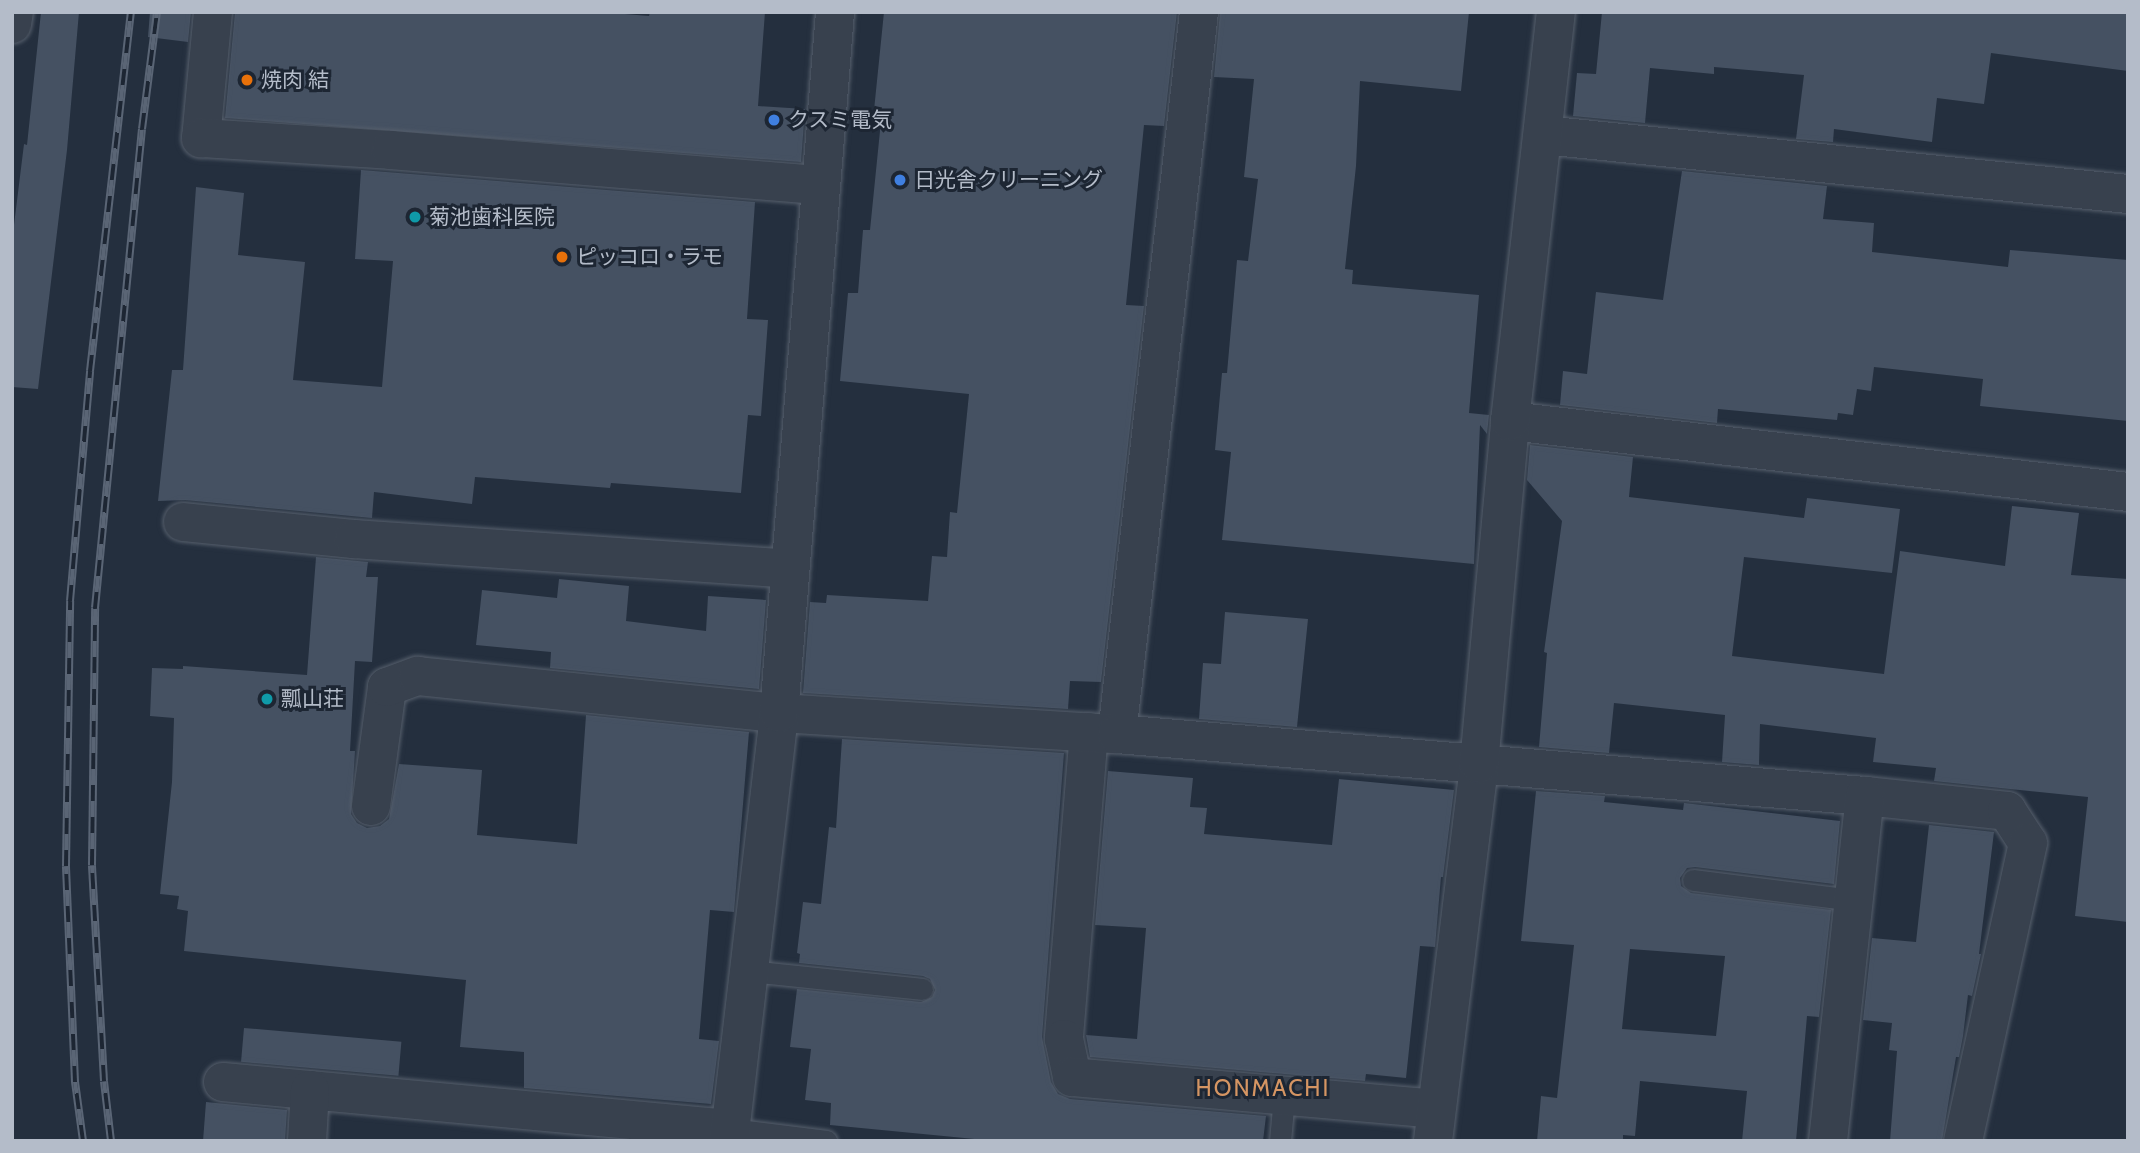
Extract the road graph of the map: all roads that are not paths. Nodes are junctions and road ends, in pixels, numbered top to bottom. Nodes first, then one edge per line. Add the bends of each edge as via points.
1 (14, 12) edge
2 (214, 12) edge
3 (835, 12) edge
4 (1199, 12) edge
5 (1556, 12) edge
6 (12, 24) edge
7 (1543, 135) junction
8 (820, 185) junction
9 (2128, 194) edge
10 (1510, 421) junction
11 (2128, 492) edge
12 (183, 522) dead end
13 (789, 569) junction
14 (779, 713) junction
15 (1103, 733) junction
16 (1479, 764) junction
17 (1864, 796) junction
18 (371, 806) dead end
19 (1693, 880) dead end
20 (1854, 900) junction
21 (764, 972) junction
22 (922, 989) dead end
23 (223, 1082) dead end
24 (310, 1090) junction
25 (1284, 1096) junction
26 (1434, 1125) edge
27 (738, 1134) edge
28 (307, 1141) edge
29 (826, 1141) edge
30 (1280, 1141) edge
31 (1828, 1141) edge
32 (1963, 1141) edge

1 - 6 street
2 - 8 street via 201,138
3 - 8 street
4 - 15 street
5 - 7 street
7 - 9 street
7 - 10 street
8 - 13 street
10 - 11 street
10 - 16 street
12 - 13 street via 354,539
13 - 14 street
14 - 15 street
14 - 18 street via 418,676 387,687
14 - 21 street
15 - 16 street
15 - 25 street via 1064,1039 1072,1077
16 - 17 street
16 - 26 street
17 - 20 street
17 - 32 street via 2007,811 2028,844
19 - 20 lane
20 - 31 street
21 - 22 lane
21 - 27 street
23 - 24 street
24 - 27 street
24 - 28 street
25 - 26 street
25 - 30 lane
27 - 29 lane

